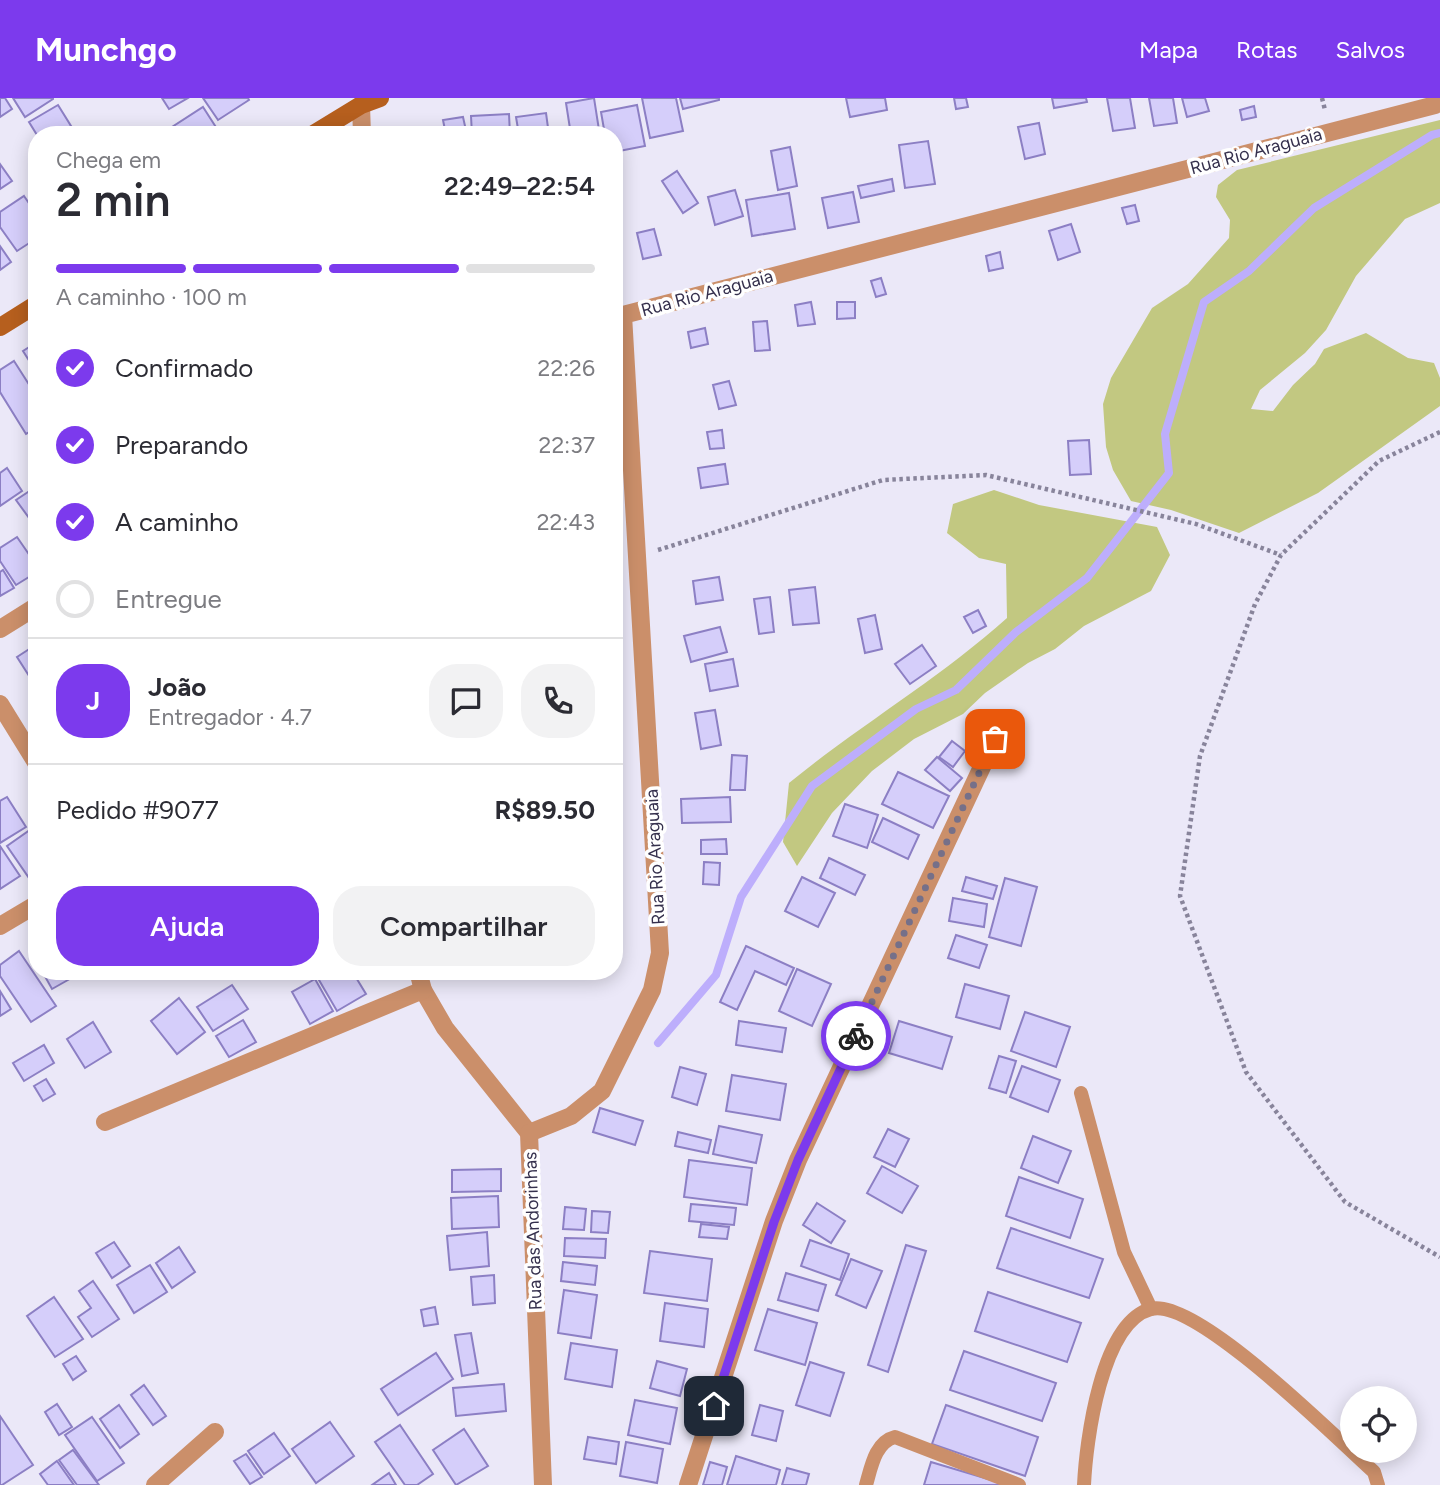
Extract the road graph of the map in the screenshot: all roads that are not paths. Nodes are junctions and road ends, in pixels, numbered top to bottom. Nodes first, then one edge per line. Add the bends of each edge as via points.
1 (380, 98) edge
2 (360, 105) junction
3 (1435, 105) dead end
4 (326, 126) edge
5 (361, 126) edge
6 (28, 310) edge
7 (0, 327) edge
8 (28, 612) edge
9 (0, 629) edge
10 (0, 704) edge
11 (995, 739) dead end
12 (28, 749) edge
13 (28, 909) edge
14 (0, 926) edge
15 (420, 980) edge
16 (423, 990) junction
17 (1081, 1093) dead end
18 (105, 1122) dead end
19 (529, 1133) junction
20 (1151, 1309) junction
21 (215, 1432) dead end
22 (155, 1485) edge
23 (543, 1485) edge
24 (688, 1485) edge
25 (866, 1485) edge
26 (1019, 1485) edge
27 (1084, 1485) edge
28 (1378, 1485) edge

1 - 2 street
2 - 4 street
2 - 5 street
3 - 19 street, Rua Rio Araguaia via 623,315 660,953 652,990 602,1091 571,1116
6 - 7 street
8 - 9 street
10 - 12 street
11 - 24 street via 798,1160
13 - 14 street
15 - 16 street, Rua das Andorinhas
16 - 18 street
16 - 19 street, Rua das Andorinhas via 445,1028
17 - 20 lane via 1124,1252
19 - 23 street, Rua das Andorinhas
20 - 27 lane via 1133,1318 1111,1350 1086,1445
20 - 28 lane via 1170,1309 1235,1347 1374,1472
21 - 22 street
25 - 26 lane via 880,1447 895,1437

